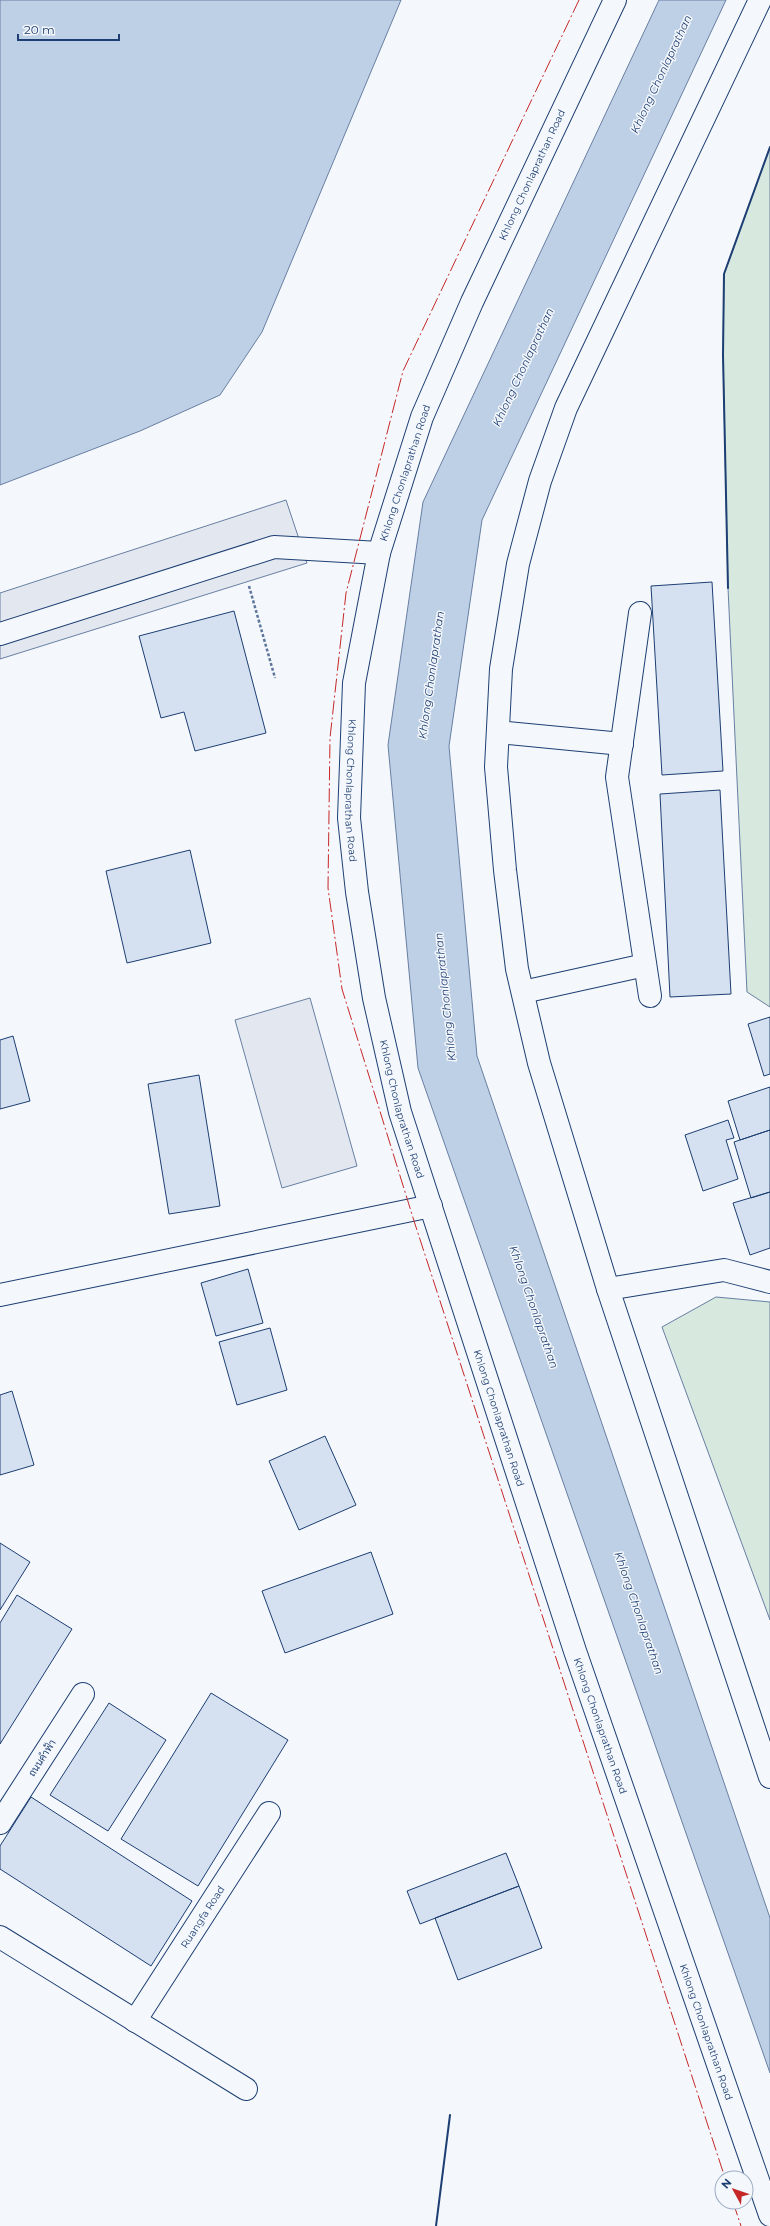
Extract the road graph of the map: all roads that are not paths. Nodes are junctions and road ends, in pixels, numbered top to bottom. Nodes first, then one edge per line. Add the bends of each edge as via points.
1 (615, 0) edge
2 (760, 0) edge
3 (379, 553) junction
4 (640, 613) dead end
5 (0, 634) edge
6 (498, 732) junction
7 (622, 744) junction
8 (645, 965) junction
9 (523, 992) junction
10 (650, 996) dead end
11 (431, 1206) junction
12 (770, 1282) edge
13 (608, 1289) junction
14 (0, 1295) edge
15 (83, 1694) dead end
16 (770, 1777) edge
17 (269, 1813) dead end
18 (0, 1823) edge
19 (0, 1938) edge
20 (135, 2021) junction
21 (246, 2089) dead end
22 (770, 2215) edge

1 - 3 main road, Khlong Chonlaprathan Road via 472,302 422,417
2 - 6 main road via 566,408 540,482 518,564 501,669
3 - 5 main road via 274,546
3 - 11 main road, Khlong Chonlaprathan Road via 354,683 349,818 357,892 374,998 400,1112
4 - 7 main road
6 - 7 main road
6 - 9 main road via 496,767 505,870 517,969
7 - 8 main road via 617,777
8 - 9 main road
8 - 10 main road
9 - 13 main road via 539,1063
11 - 14 main road
11 - 22 main road, Khlong Chonlaprathan Road via 575,1651
12 - 13 main road via 724,1270
13 - 16 main road
15 - 18 main road, ถนนคําฟ้า
17 - 20 main road, Ruangfa Road
19 - 20 main road
20 - 21 main road

